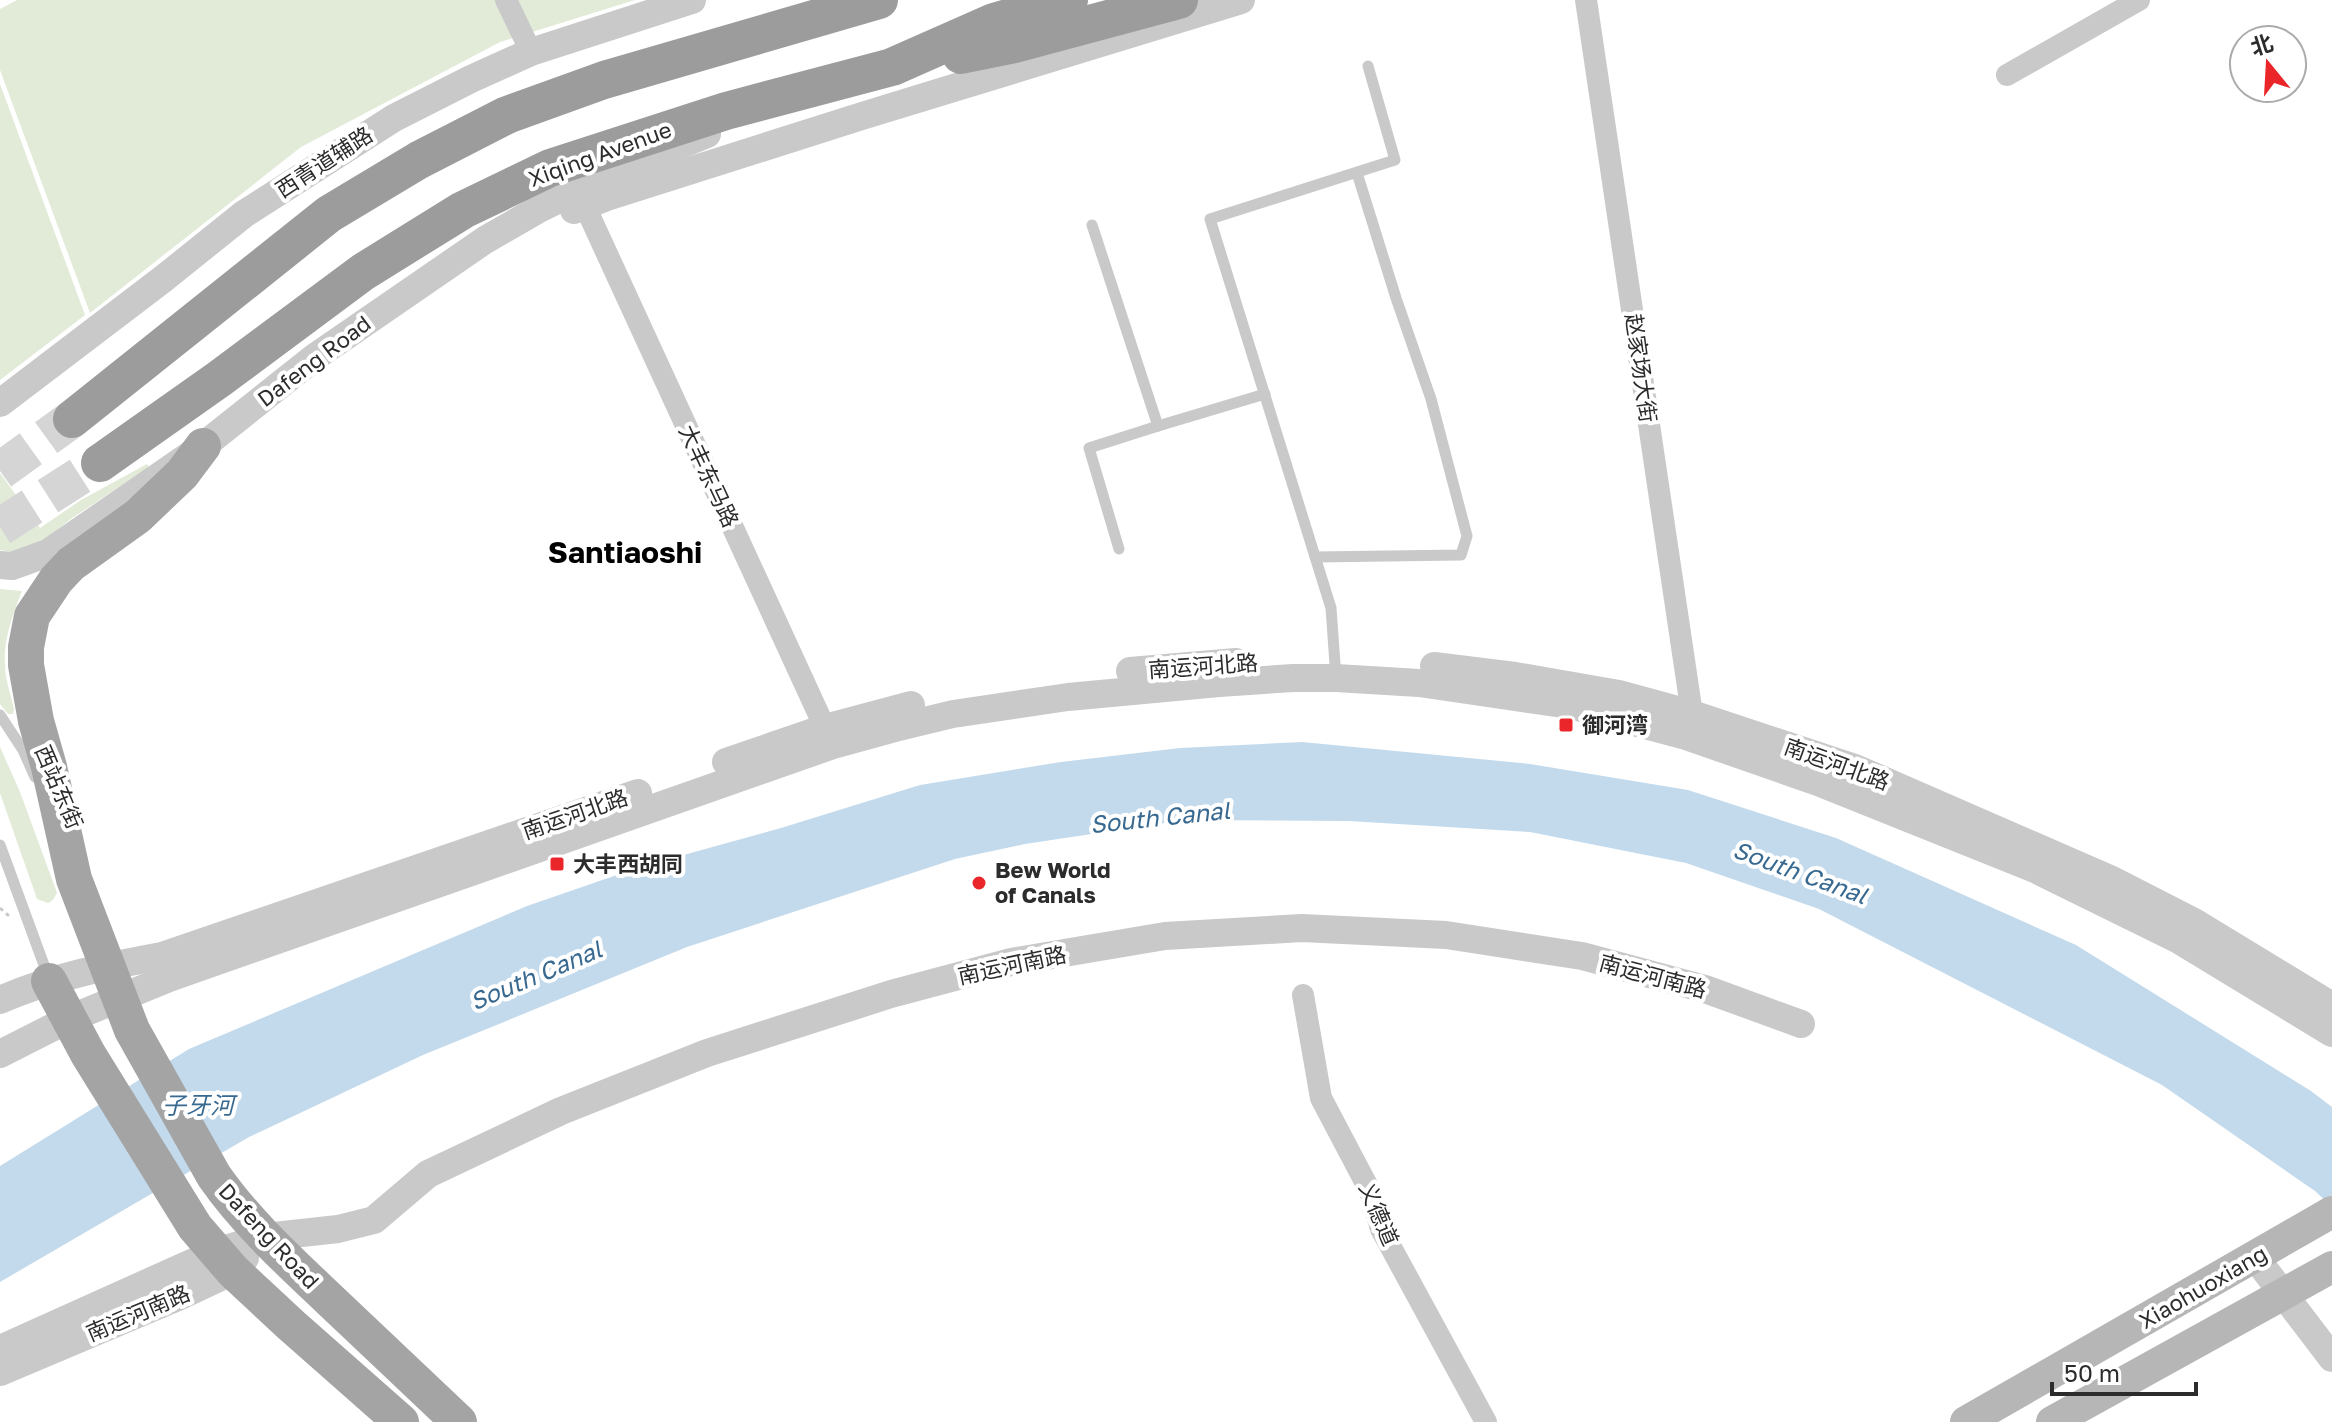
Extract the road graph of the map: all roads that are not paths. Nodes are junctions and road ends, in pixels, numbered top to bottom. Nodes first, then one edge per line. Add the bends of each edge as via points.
1 (506, 0) edge
2 (692, 0) edge
3 (829, 0) edge
4 (879, 0) edge
5 (1069, 0) edge
6 (1179, 0) edge
7 (1241, 0) edge
8 (1586, 0) edge
9 (2139, 0) edge
10 (753, 36) junction
11 (531, 52) junction
12 (1368, 66) dead end
13 (892, 67) junction
14 (2007, 75) dead end
15 (807, 91) junction
16 (1357, 173) junction
17 (585, 206) junction
18 (1092, 225) dead end
19 (428, 279) junction
20 (1265, 394) junction
21 (0, 403) edge
22 (72, 419) tunnel mouth
23 (1158, 426) junction
24 (203, 446) junction
25 (100, 463) tunnel mouth
26 (1119, 549) dead end
27 (1315, 557) junction
28 (0, 565) edge
29 (1336, 669) junction
30 (0, 715) edge
31 (1689, 725) junction
32 (829, 736) junction
33 (38, 785) dead end
34 (43, 799) dead end
35 (0, 845) edge
36 (74, 879) junction
37 (49, 981) junction
38 (113, 982) junction
39 (1303, 995) dead end
40 (0, 1000) edge
41 (2332, 1006) edge
42 (69, 1019) junction
43 (1801, 1024) dead end
44 (2332, 1033) edge
45 (0, 1054) edge
46 (2323, 1217) edge
47 (265, 1237) junction
48 (2255, 1257) junction
49 (225, 1262) junction
50 (2332, 1267) edge
51 (2283, 1293) junction
52 (0, 1349) edge
53 (2332, 1358) edge
54 (0, 1372) edge
55 (401, 1422) edge
56 (459, 1422) edge
57 (1486, 1422) edge
58 (1966, 1422) edge
59 (2052, 1422) edge

1 - 11 street
2 - 11 street, 西青道辅路
3 - 10 street
4 - 10 highway
5 - 13 highway, Xiqing Avenue via 994,22
6 - 13 highway via 1015,44
7 - 17 street
8 - 31 street, 赵家场大街
9 - 14 street
10 - 22 highway via 507,115 419,160 329,214
11 - 21 street, 西青道辅路 via 394,118 303,175 244,214
12 - 16 lane via 1395,160
13 - 15 highway, Xiqing Avenue
15 - 19 street via 537,210
15 - 25 highway, Xiqing Avenue via 726,111 550,168 463,210 363,272
16 - 20 lane via 1210,219
16 - 27 lane via 1431,399 1467,536 1461,555
17 - 19 street
17 - 32 street, 大丰东马路
18 - 23 lane
19 - 24 street, Dafeng Road via 315,357
20 - 23 lane
20 - 27 lane
23 - 26 lane via 1089,448
24 - 28 street via 48,553
24 - 36 main road, Dafeng Road via 138,516 71,564 32,616 26,647 28,684
27 - 29 lane via 1331,608
29 - 31 street, 南运河北路
29 - 32 street, 南运河北路 via 1293,678 1055,699
30 - 33 lane, 西站东街
31 - 41 street, 南运河北路 via 1855,768 2110,879 2194,922
31 - 44 street, 南运河北路 via 2035,869 2179,940
32 - 38 street, 南运河北路 via 169,978
34 - 36 lane, 西站东街
35 - 37 lane
36 - 38 main road, Dafeng Road
37 - 38 street, 南运河北路
37 - 40 street, 南运河北路
37 - 42 main road, Dafeng Road
38 - 42 street, 南运河北路
38 - 47 main road, Dafeng Road via 143,1053 214,1176
39 - 57 street, 义德道 via 1321,1098 1370,1191 1381,1229
42 - 45 street, 南运河北路
42 - 49 main road, Dafeng Road via 175,1196
43 - 47 street, 南运河南路 via 1705,989 1582,956 1446,935 1302,928 1165,936 1011,962 707,1053 561,1111 428,1174 374,1220
46 - 48 main road, Xiaohuoxiang
47 - 49 street, 南运河南路
47 - 56 main road, Dafeng Road
48 - 51 street
48 - 58 main road, Xiaohuoxiang
49 - 52 street, 南运河南路
49 - 54 street, 南运河南路 via 180,1296
49 - 55 main road, Dafeng Road
50 - 51 main road, Xiaohuoxiang
51 - 53 street
51 - 59 main road, Xiaohuoxiang

